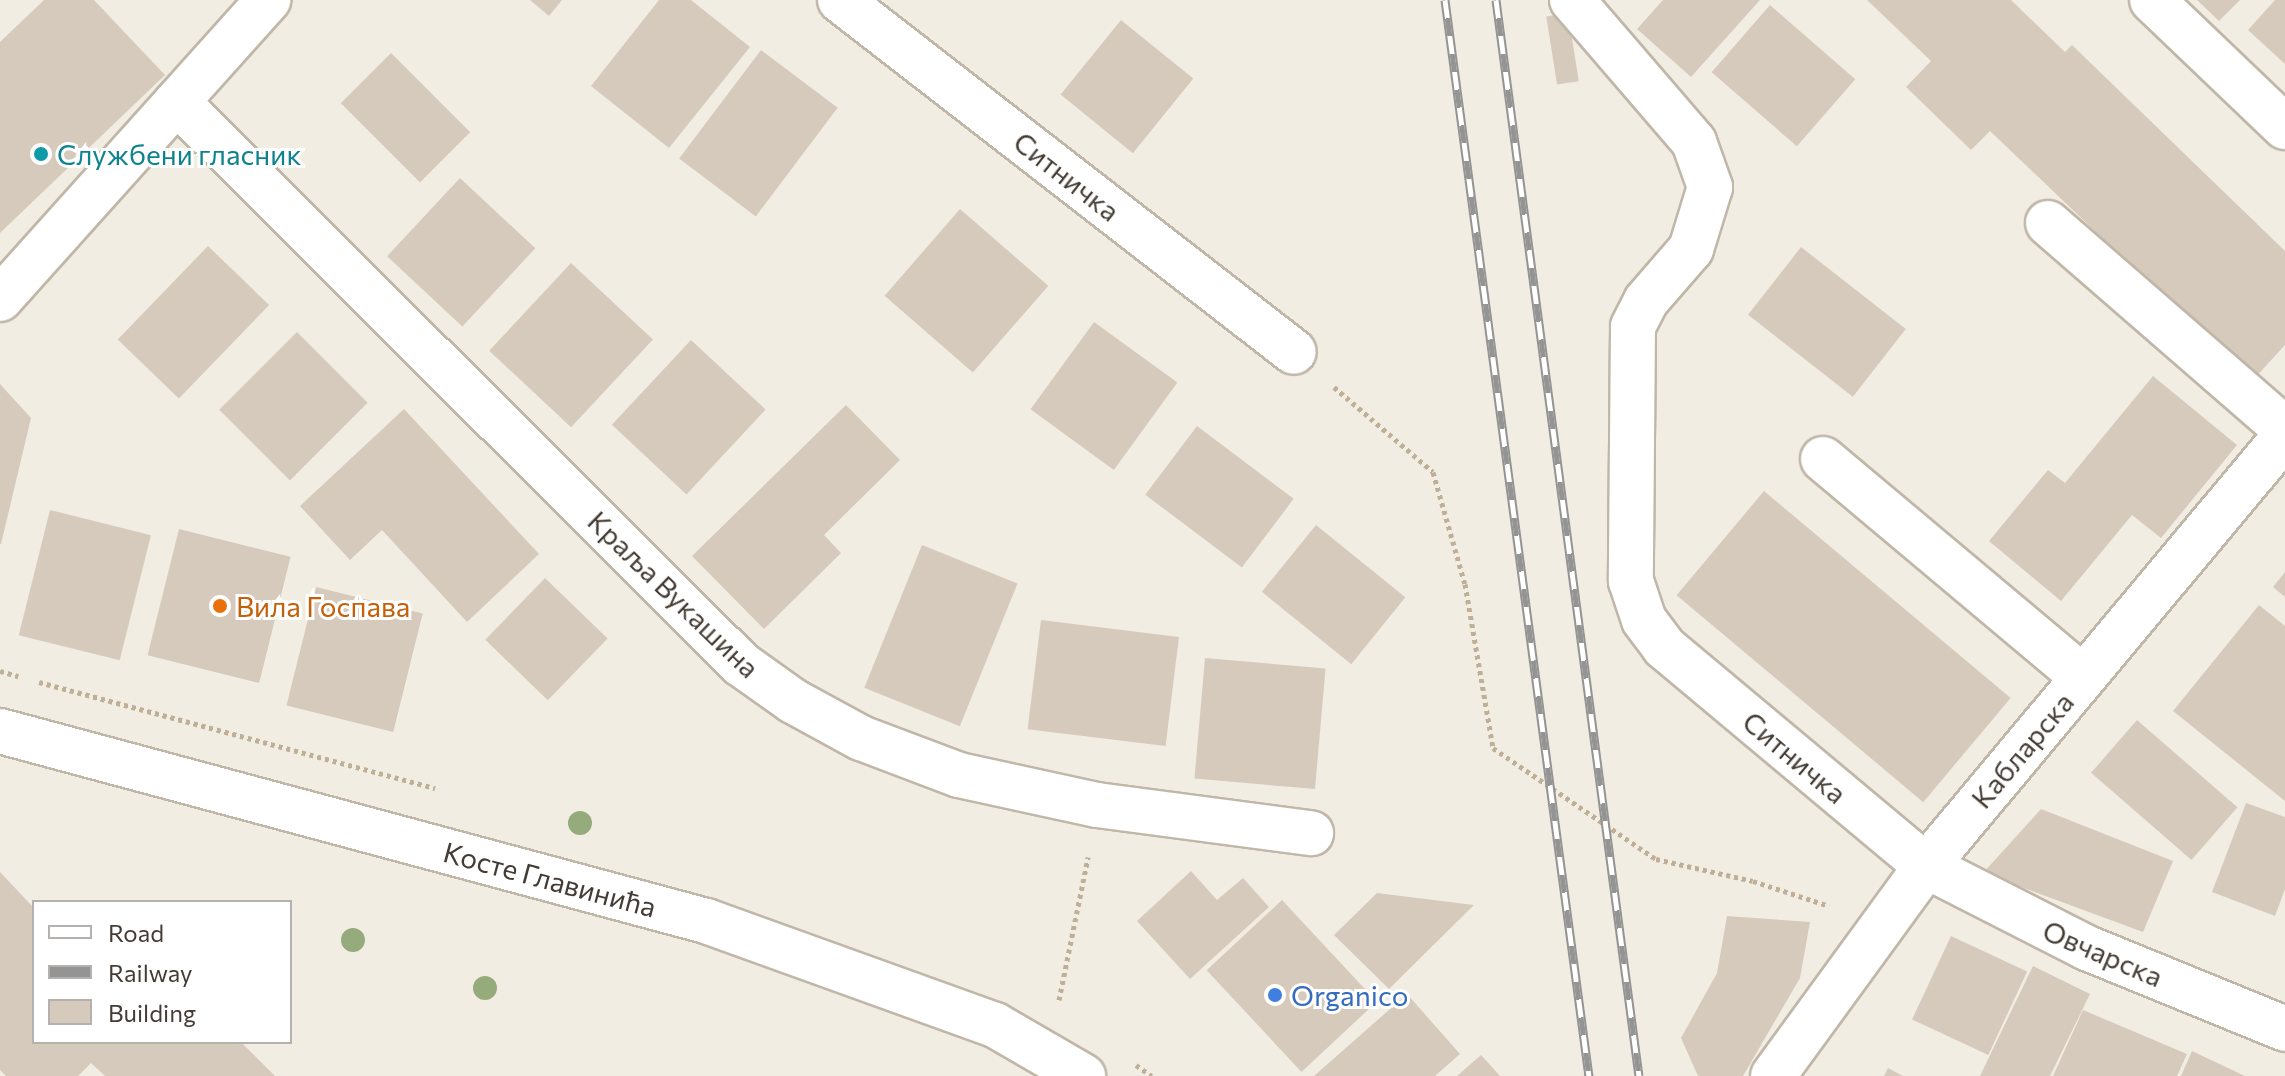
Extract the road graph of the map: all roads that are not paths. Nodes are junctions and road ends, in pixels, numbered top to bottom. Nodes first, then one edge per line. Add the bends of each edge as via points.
1 (268, 0) edge
2 (840, 0) edge
3 (1572, 0) edge
4 (2152, 0) edge
5 (177, 102) junction
6 (2285, 127) edge
7 (2048, 223) dead end
8 (0, 299) edge
9 (1294, 352) road end
10 (2285, 429) edge
11 (2285, 436) edge
12 (1823, 459) dead end
13 (2083, 677) junction
14 (0, 731) edge
15 (1311, 833) dead end
16 (1926, 866) junction
17 (2285, 1029) edge
18 (1083, 1076) edge
19 (1773, 1076) edge

1 - 5 street
2 - 9 street, Ситничка
3 - 16 street, Ситничка via 1694,142 1710,187 1691,249 1646,301 1633,327 1631,581 1644,620 1664,647
4 - 6 street
5 - 8 street
5 - 15 street, Краља Вукашина via 741,664 793,701 861,738 959,775 1097,805
7 - 10 street
11 - 13 street, Кабларска
12 - 13 street
13 - 16 street, Кабларска
14 - 18 street, Косте Главинића via 706,921 995,1025
16 - 17 street, Овчарска via 2087,948
16 - 19 street, Кабларска

